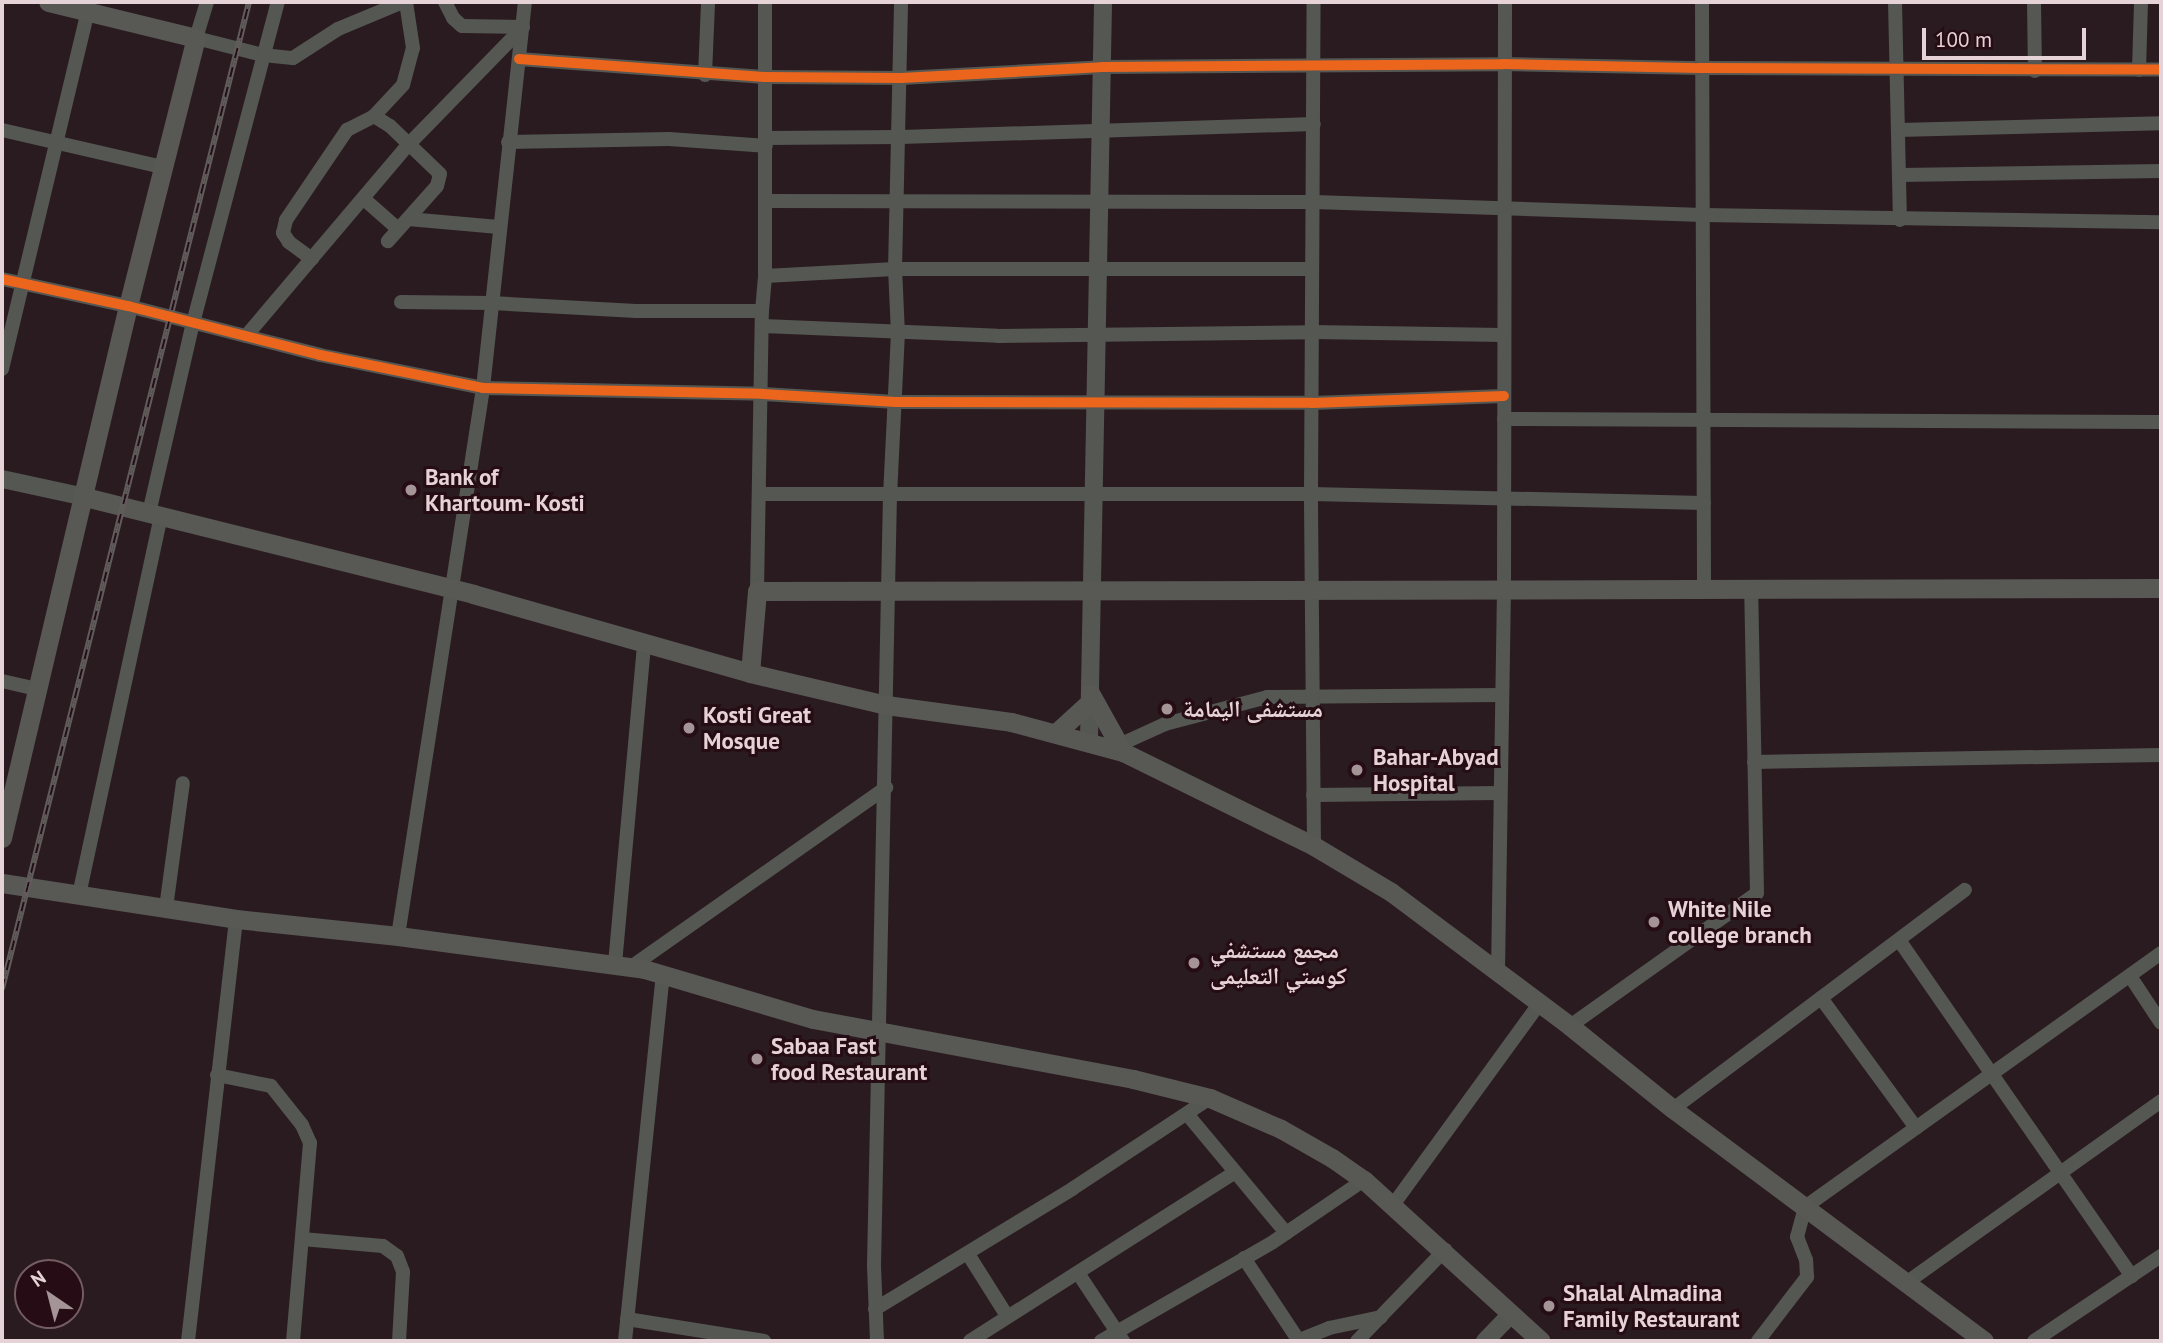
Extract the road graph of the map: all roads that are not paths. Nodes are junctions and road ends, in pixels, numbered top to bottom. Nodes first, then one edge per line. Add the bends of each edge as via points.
1 (48, 2) edge
2 (207, 2) edge
3 (278, 2) edge
4 (405, 2) edge
5 (445, 2) edge
6 (525, 2) edge
7 (708, 2) edge
8 (765, 2) edge
9 (901, 2) edge
10 (1103, 2) edge
11 (1314, 2) edge
12 (1505, 2) edge
13 (1702, 2) edge
14 (1895, 2) edge
15 (2034, 2) edge
16 (2141, 2) edge
17 (88, 10) junction
18 (523, 27) junction
19 (196, 38) junction
20 (263, 55) junction
21 (519, 60) junction
22 (1503, 64) junction
23 (1313, 66) junction
24 (1102, 67) junction
25 (1700, 68) junction
26 (1897, 68) junction
27 (2139, 70) junction
28 (2161, 70) edge
29 (2035, 71) junction
30 (705, 75) junction
31 (765, 77) junction
32 (901, 78) junction
33 (374, 116) junction
34 (2161, 123) edge
35 (1314, 124) junction
36 (2, 130) edge
37 (1102, 130) junction
38 (1899, 130) junction
39 (901, 137) junction
40 (508, 142) junction
41 (766, 142) junction
42 (57, 143) junction
43 (409, 144) junction
44 (162, 167) junction
45 (2161, 170) edge
46 (1900, 175) junction
47 (363, 199) junction
48 (765, 201) junction
49 (898, 202) junction
50 (1314, 202) junction
51 (1100, 203) junction
52 (1502, 210) junction
53 (1703, 215) junction
54 (1900, 220) junction
55 (2161, 222) edge
56 (403, 224) junction
57 (499, 227) junction
58 (388, 241) dead end
59 (312, 259) junction
60 (895, 269) junction
61 (1312, 269) junction
62 (1099, 271) junction
63 (765, 276) junction
64 (2, 279) edge
65 (23, 284) junction
66 (401, 302) dead end
67 (492, 303) junction
68 (128, 306) junction
69 (761, 311) junction
70 (193, 323) junction
71 (763, 326) junction
72 (1312, 332) junction
73 (898, 334) junction
74 (1503, 335) junction
75 (1098, 336) junction
76 (246, 337) junction
77 (2, 369) edge
78 (483, 388) junction
79 (762, 394) junction
80 (1504, 396) junction
81 (896, 402) junction
82 (1097, 402) junction
83 (1312, 403) junction
84 (1504, 419) junction
85 (1705, 422) junction
86 (2161, 422) edge
87 (2, 479) edge
88 (1093, 493) junction
89 (760, 494) junction
90 (1311, 495) junction
91 (890, 496) junction
92 (85, 497) junction
93 (1503, 498) junction
94 (1704, 503) junction
95 (155, 515) junction
96 (1504, 587) junction
97 (1704, 587) junction
98 (2161, 587) edge
99 (451, 588) junction
100 (1751, 588) junction
101 (1092, 590) junction
102 (1312, 590) junction
103 (757, 591) junction
104 (889, 591) junction
105 (644, 644) junction
106 (750, 673) junction
107 (2, 681) edge
108 (36, 689) junction
109 (1312, 695) junction
110 (1501, 695) junction
111 (1090, 697) junction
112 (886, 705) junction
113 (1056, 732) junction
114 (1089, 740) junction
115 (1121, 748) junction
116 (2161, 755) edge
117 (1754, 762) junction
118 (183, 783) dead end
119 (886, 789) junction
120 (1500, 793) junction
121 (1313, 795) junction
122 (2, 838) edge
123 (1314, 846) junction
124 (2, 883) edge
125 (1965, 890) dead end
126 (79, 895) junction
127 (166, 908) junction
128 (236, 919) junction
129 (398, 936) junction
130 (1899, 940) junction
131 (2161, 953) edge
132 (623, 965) junction
133 (1498, 971) junction
134 (663, 973) junction
135 (2130, 976) junction
136 (1821, 998) junction
137 (1540, 1003) junction
138 (2161, 1023) edge
139 (1570, 1027) junction
140 (880, 1034) junction
141 (1992, 1074) junction
142 (216, 1075) junction
143 (1210, 1098) junction
144 (2161, 1101) edge
145 (1673, 1109) junction
146 (1186, 1114) junction
147 (1916, 1128) junction
148 (2061, 1171) junction
149 (1235, 1172) junction
150 (1364, 1180) junction
151 (1392, 1205) junction
152 (1805, 1207) junction
153 (1286, 1233) junction
154 (302, 1239) junction
155 (1445, 1250) junction
156 (968, 1254) junction
157 (2161, 1256) edge
158 (1244, 1258) junction
159 (1079, 1273) junction
160 (2132, 1276) junction
161 (1906, 1283) junction
162 (875, 1309) junction
163 (1511, 1314) junction
164 (1007, 1316) junction
165 (1381, 1317) junction
166 (627, 1320) junction
167 (1120, 1336) edge
168 (188, 1341) edge
169 (293, 1341) edge
170 (399, 1341) edge
171 (625, 1341) edge
172 (764, 1341) edge
173 (877, 1341) edge
174 (970, 1341) edge
175 (1101, 1341) edge
176 (1298, 1341) edge
177 (1357, 1341) edge
178 (1486, 1341) edge
179 (1541, 1341) edge
180 (1758, 1341) edge
181 (1984, 1341) edge
182 (2034, 1341) edge

1 - 17 main road
2 - 19 street
3 - 20 street
4 - 20 street via 338,29 293,58
4 - 33 street via 413,48 410,61 403,85
5 - 18 street via 462,26
6 - 18 street
7 - 30 street
8 - 31 street
9 - 32 street
10 - 24 street
11 - 23 street
12 - 22 street
13 - 25 street
14 - 26 street
15 - 29 street
16 - 27 street
17 - 19 main road
17 - 42 street
18 - 21 street
18 - 43 street
19 - 20 street
19 - 44 main road
20 - 70 street
21 - 30 street
21 - 40 street
22 - 23 street
22 - 25 street
22 - 52 street
23 - 24 street
23 - 35 street
24 - 32 street
24 - 37 street
25 - 26 street
25 - 53 street
26 - 29 street
26 - 38 street
27 - 28 street
27 - 29 street
30 - 31 street
31 - 32 street
31 - 41 street
32 - 39 street
33 - 43 street
33 - 59 street via 347,130 286,220 283,233 289,242
34 - 38 street
35 - 37 street
35 - 50 street
36 - 42 street
37 - 39 street
37 - 51 street
38 - 46 street
39 - 41 street
39 - 49 street
40 - 41 street
40 - 57 street
41 - 48 street
42 - 44 street
42 - 65 street
43 - 47 street
43 - 56 street via 440,174 437,186
44 - 68 main road
45 - 46 street
46 - 54 street
47 - 56 street
47 - 59 street
48 - 49 street
48 - 63 street
49 - 51 street
49 - 60 street
50 - 51 street
50 - 52 street
50 - 61 street
51 - 62 street
52 - 53 street
52 - 74 street
53 - 54 street
53 - 85 street
54 - 55 street
56 - 57 street
56 - 58 street
57 - 67 street
59 - 76 street
60 - 62 street
60 - 63 street
60 - 73 street
61 - 62 street
61 - 72 street
62 - 75 street
63 - 69 street
64 - 65 street
65 - 68 street
65 - 77 street
66 - 67 street
67 - 69 street via 636,311
67 - 78 street
68 - 70 street
68 - 92 main road
69 - 71 street
70 - 76 street
70 - 95 street
71 - 73 street
71 - 79 street
72 - 74 street
72 - 75 street
72 - 83 street
73 - 75 street
73 - 81 street
74 - 80 street
75 - 82 street
76 - 78 street
78 - 79 street
78 - 99 street
79 - 81 street
79 - 89 street
80 - 83 street
80 - 84 street
81 - 82 street
81 - 91 street
82 - 83 street
82 - 88 street
83 - 90 street
84 - 85 street
84 - 93 street
85 - 86 street
85 - 94 street
87 - 92 street
88 - 90 street
88 - 91 street
88 - 101 street
89 - 91 street
89 - 103 street
90 - 93 street
90 - 102 street
91 - 104 street
92 - 95 main road
92 - 108 main road
93 - 94 street
93 - 96 street
94 - 97 street
95 - 99 main road
95 - 126 street
96 - 97 main road
96 - 102 main road
96 - 110 street
97 - 100 main road
98 - 100 main road
99 - 105 main road
99 - 129 street
100 - 117 street
101 - 102 main road
101 - 104 main road
101 - 111 street
102 - 109 street
103 - 104 main road
103 - 106 main road
104 - 112 street
105 - 106 main road
105 - 132 street
106 - 112 main road
107 - 108 street
108 - 122 main road
109 - 110 street
109 - 115 street via 1267,697 1219,708 1155,727
109 - 121 street
110 - 120 street
111 - 113 main road
111 - 114 street
111 - 115 main road
112 - 113 main road
112 - 119 street
113 - 114 main road
114 - 115 main road
115 - 123 main road
116 - 117 street
117 - 139 street via 1757,893
118 - 127 street
119 - 132 street
119 - 140 street
120 - 121 street
120 - 133 street
121 - 123 street
123 - 133 main road via 1391,892
124 - 126 main road
125 - 130 street
126 - 127 main road
127 - 128 main road
128 - 129 main road
128 - 142 street
129 - 132 main road
130 - 136 street
130 - 141 street
131 - 135 street
132 - 134 main road
133 - 137 main road
134 - 140 main road via 774,1010
134 - 166 street
135 - 138 street
135 - 141 street
136 - 145 street
136 - 147 street
137 - 139 main road
137 - 151 street
139 - 145 main road
140 - 143 main road via 1133,1079
140 - 162 street
141 - 147 street
141 - 148 street
142 - 154 street via 271,1086 302,1125 311,1150
142 - 168 street
143 - 146 street
143 - 150 main road via 1281,1129
144 - 148 street
145 - 152 main road
146 - 149 street
146 - 156 street
147 - 152 street
148 - 160 street
148 - 161 street
149 - 153 street
149 - 159 street
150 - 151 main road
150 - 153 street
151 - 155 main road
152 - 161 main road
152 - 180 street via 1797,1237 1807,1277
153 - 158 street
154 - 169 street
154 - 170 street via 383,1246 397,1256 403,1272
155 - 163 main road
155 - 165 street
156 - 162 street
156 - 164 street
157 - 160 street
158 - 167 street
158 - 176 street
159 - 164 street
159 - 167 street
160 - 182 street
161 - 181 main road
162 - 173 street
163 - 178 street
163 - 179 main road
164 - 174 street
165 - 176 street via 1329,1328
165 - 177 street
166 - 171 street
166 - 172 street
167 - 175 street

